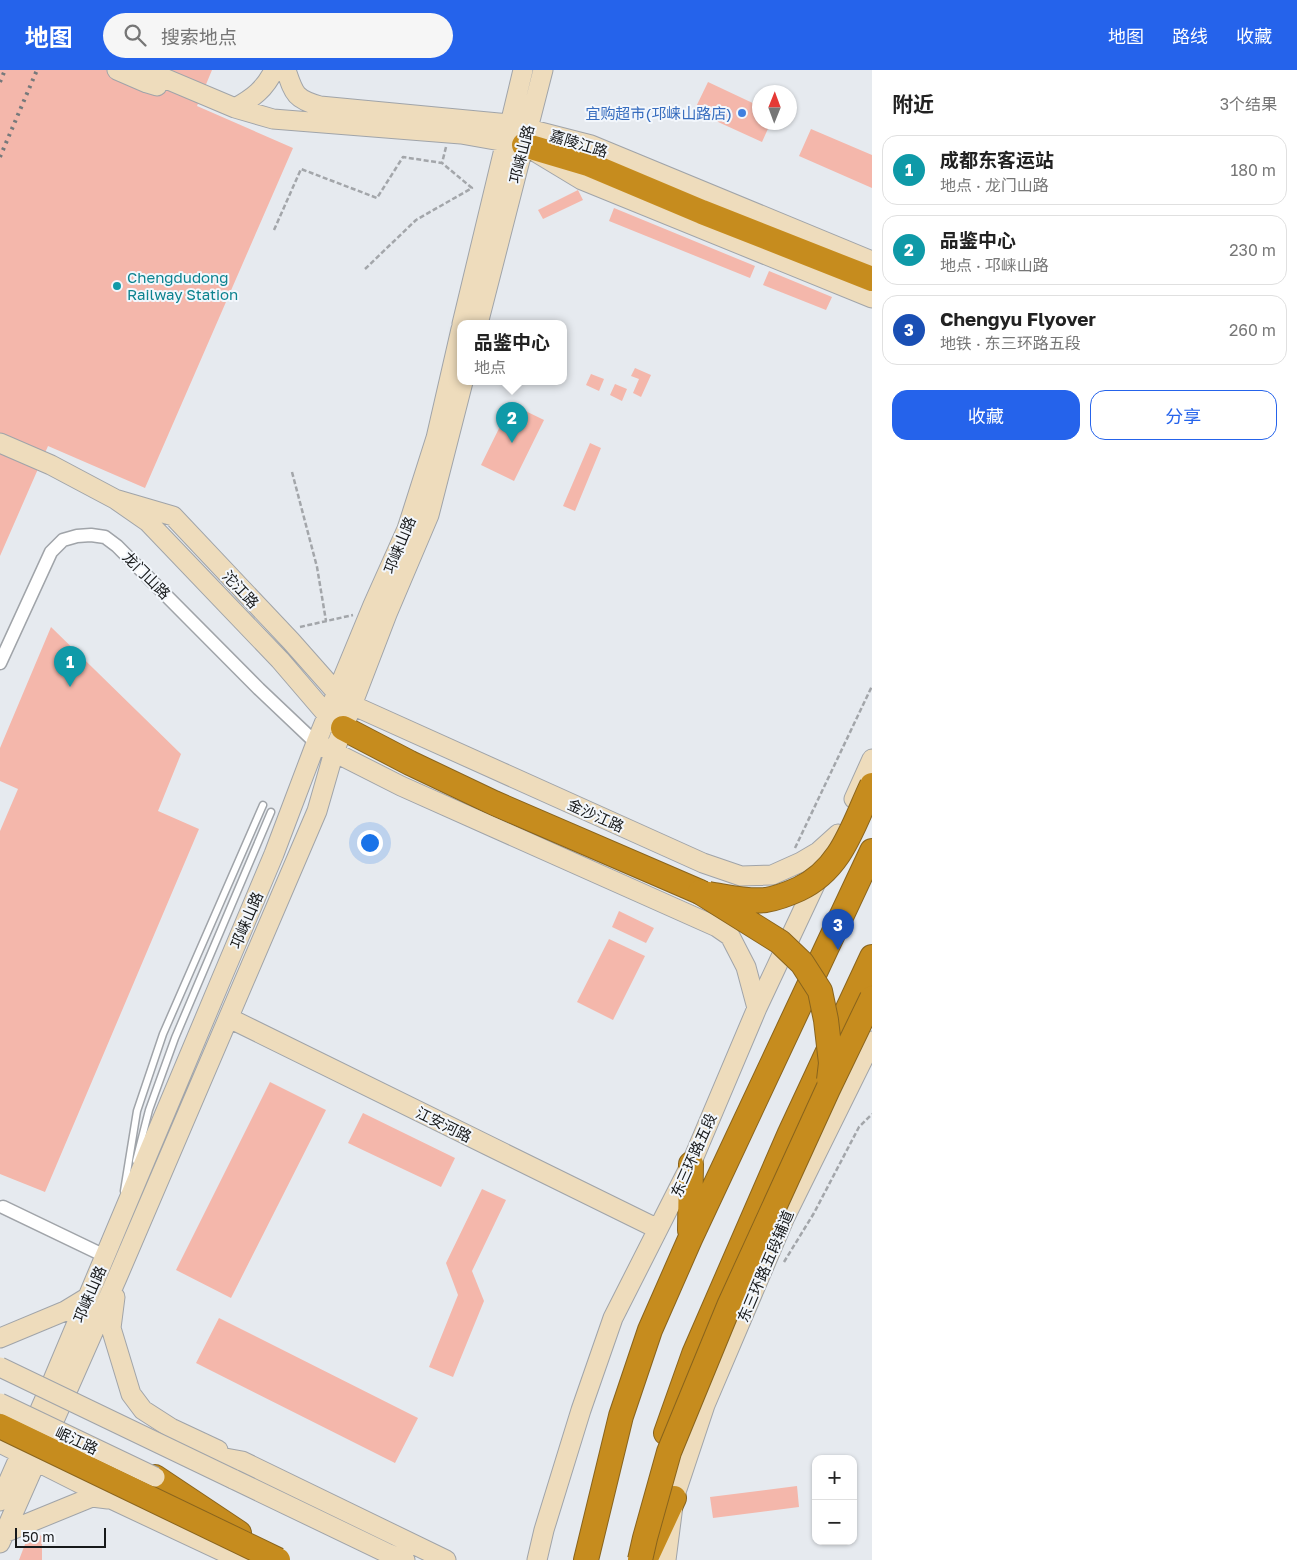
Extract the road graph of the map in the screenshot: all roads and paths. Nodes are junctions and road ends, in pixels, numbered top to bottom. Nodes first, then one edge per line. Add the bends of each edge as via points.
1 (116, 70) edge
2 (144, 70) edge
3 (274, 70) edge
4 (286, 70) edge
5 (522, 70) edge
6 (542, 70) edge
7 (212, 99) junction
8 (235, 108) junction
9 (450, 133) junction
10 (516, 135) junction
11 (442, 163) junction
12 (274, 230) dead end
13 (872, 261) edge
14 (365, 269) dead end
15 (872, 278) edge
16 (872, 298) edge
17 (463, 320) edge
18 (479, 320) edge
19 (457, 346) edge
20 (463, 385) edge
21 (0, 432) edge
22 (0, 443) edge
23 (50, 465) junction
24 (292, 472) dead end
25 (115, 499) junction
26 (356, 615) dead end
27 (326, 621) junction
28 (300, 627) dead end
29 (0, 663) edge
30 (872, 686) edge
31 (337, 694) junction
32 (352, 705) junction
33 (335, 722) junction
34 (316, 743) junction
35 (334, 752) junction
36 (872, 759) edge
37 (872, 785) edge
38 (263, 806) dead end
39 (271, 812) dead end
40 (838, 834) junction
41 (872, 851) edge
42 (786, 869) junction
43 (700, 892) junction
44 (872, 957) edge
45 (872, 998) edge
46 (757, 1008) junction
47 (229, 1018) junction
48 (872, 1041) edge
49 (828, 1089) junction
50 (872, 1114) edge
51 (691, 1164) junction
52 (1, 1205) edge
53 (120, 1222) junction
54 (658, 1229) junction
55 (690, 1239) junction
56 (105, 1256) junction
57 (780, 1269) dead end
58 (117, 1278) junction
59 (88, 1297) junction
60 (0, 1338) edge
61 (0, 1363) edge
62 (0, 1367) edge
63 (58, 1390) junction
64 (0, 1403) edge
65 (0, 1426) edge
66 (0, 1443) edge
67 (28, 1457) junction
68 (242, 1461) junction
69 (155, 1477) joint
70 (674, 1498) junction
71 (113, 1500) junction
72 (0, 1501) edge
73 (544, 1530) junction
74 (2, 1538) edge
75 (241, 1560) edge
76 (279, 1560) edge
77 (406, 1560) edge
78 (446, 1560) edge
79 (530, 1560) edge
80 (537, 1560) edge
81 (586, 1560) edge
82 (630, 1560) edge
83 (640, 1560) edge
84 (645, 1560) edge
85 (666, 1560) edge

1 - 7 street via 147,83
2 - 7 street
3 - 8 street via 264,88
4 - 10 street, 嘉陵江路 via 293,91 304,101 320,106
5 - 10 street, 邛崃山路
6 - 10 street, 邛崃山路
7 - 8 street
8 - 9 street via 273,120
9 - 10 street
9 - 11 path
10 - 13 street, 嘉陵江路 via 591,145
10 - 15 highway
10 - 16 street, 嘉陵江路 via 582,180
10 - 17 street, 邛崃山路
10 - 18 street, 邛崃山路
11 - 12 path via 404,157 377,198 301,170
11 - 14 path via 472,188 416,220
19 - 31 street, 邛崃山路 via 436,438 407,529
20 - 32 street, 邛崃山路 via 429,515
21 - 23 street
22 - 23 street
23 - 25 street
24 - 27 path via 317,567
25 - 31 street, 沱江路 via 173,516
25 - 33 street via 148,522
26 - 27 path
27 - 28 path
29 - 34 street, 龙门山路 via 51,552 63,540 77,536 105,537 118,546
30 - 42 path
31 - 32 street, 沱江路
31 - 33 street, 邛崃山路
32 - 33 street, 邛崃山路
32 - 42 street, 金沙江路 via 703,863 741,876 772,875
33 - 34 street, 邛崃山路
33 - 35 street, 邛崃山路
33 - 43 highway via 494,803
34 - 35 street
34 - 53 street, 邛崃山路 via 274,854
35 - 46 street via 401,786 717,927 730,936 746,967
35 - 47 street, 邛崃山路 via 316,811
36 - 40 street, 东三环路五段
37 - 43 highway, bridge via 838,855 824,874 808,884 784,896 766,900
38 - 53 lane via 163,1034 137,1111
39 - 53 lane via 175,1038 149,1110
40 - 42 street, 金沙江路 via 818,852
40 - 46 street, 东三环路五段
41 - 55 highway
43 - 49 highway, bridge via 780,942 802,963 820,992 826,1020 831,1063
44 - 82 highway via 790,1133 694,1354 652,1476
45 - 49 highway, bridge
46 - 51 street, 东三环路五段
47 - 54 street, 江安河路
47 - 58 street, 邛崃山路
48 - 70 street, 东三环路五段辅道 via 785,1218 705,1405
49 - 83 highway, bridge via 728,1306 669,1452
50 - 57 path via 859,1127
51 - 54 street, 东三环路五段
51 - 55 highway
52 - 56 street
53 - 56 street, 邛崃山路
54 - 73 street, 东三环路五段 via 613,1318
55 - 81 highway via 650,1330 621,1416
56 - 59 street, 邛崃山路
58 - 63 street, 邛崃山路
58 - 68 street via 111,1328 131,1394 143,1410 171,1428
59 - 60 street via 65,1311
59 - 63 street, 邛崃山路
61 - 63 street
62 - 77 street, bridge
63 - 67 street, 邛崃山路
63 - 68 street via 187,1451
64 - 69 street, 岷江路, bridge
65 - 76 highway, bridge
66 - 67 street
67 - 71 street
67 - 72 street, 邛崃山路
67 - 74 street, 邛崃山路
68 - 78 street
69 - 76 highway, bridge
70 - 84 highway
70 - 85 street
71 - 74 street via 92,1497
71 - 75 street
73 - 79 street
73 - 80 street, 东三环路五段

